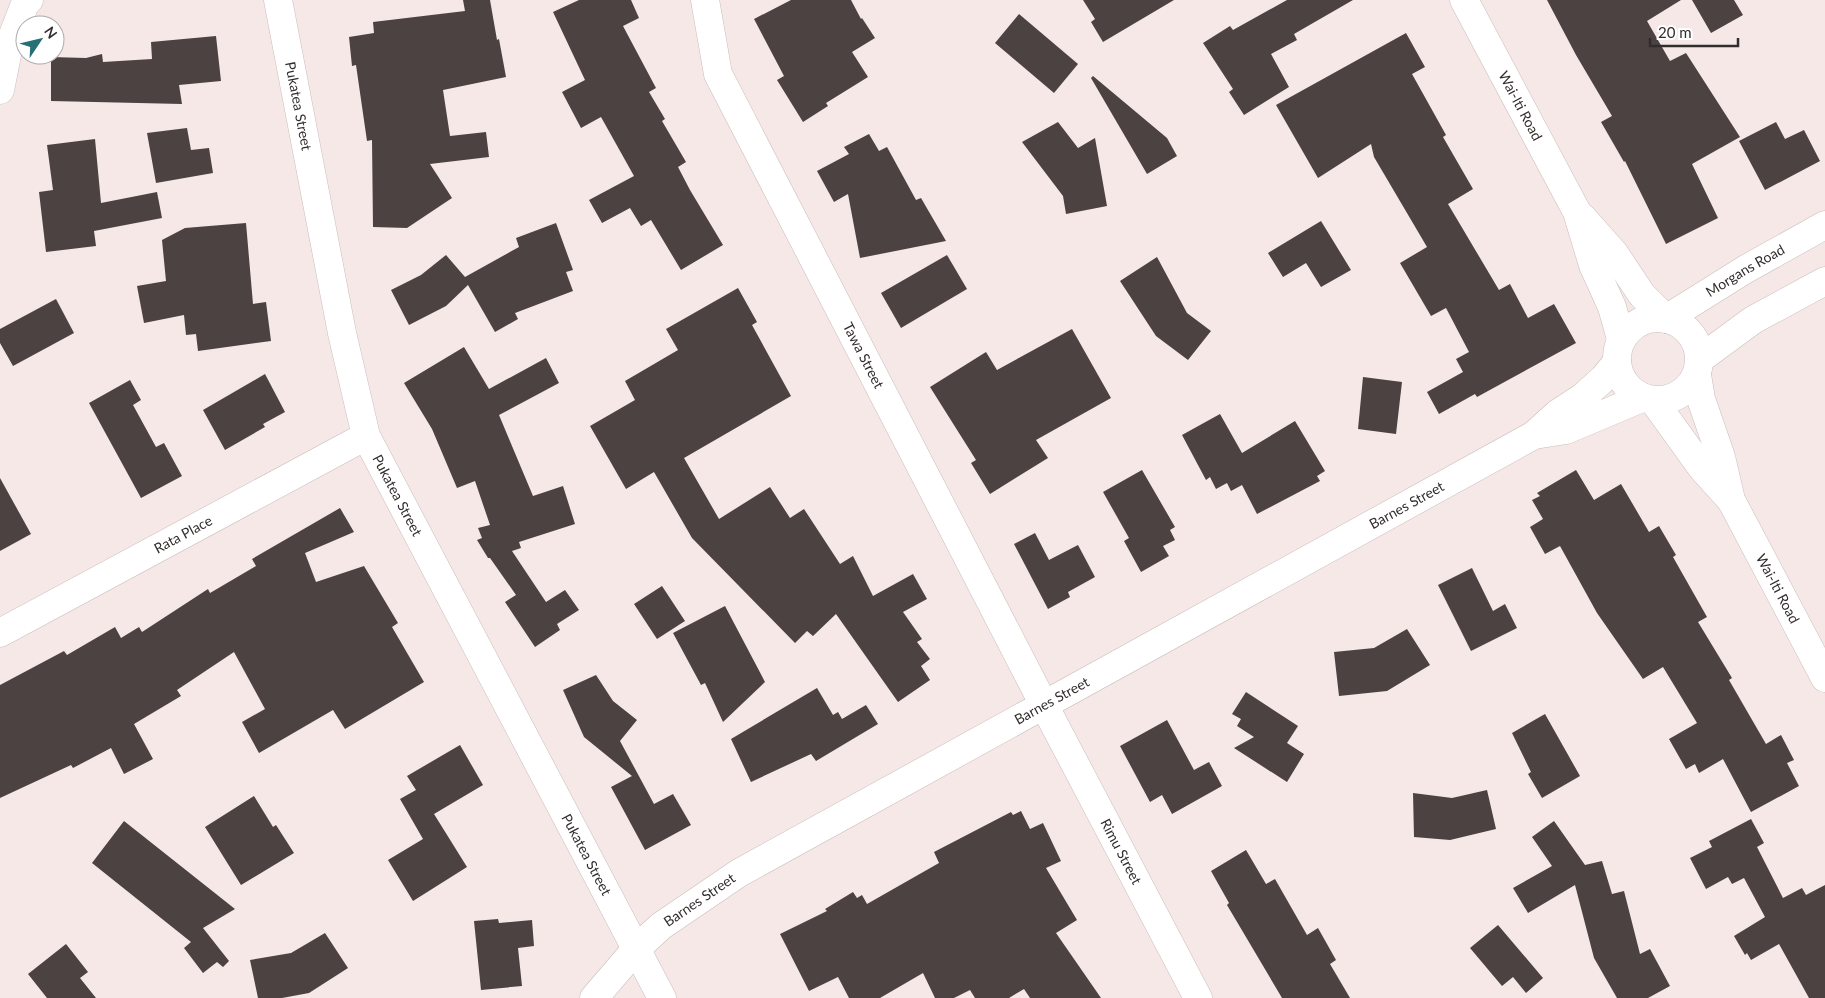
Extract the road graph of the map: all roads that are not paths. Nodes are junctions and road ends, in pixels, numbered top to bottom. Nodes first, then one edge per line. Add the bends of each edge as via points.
1 (28, 0) edge
2 (278, 0) edge
3 (705, 0) edge
4 (1464, 0) edge
5 (0, 90) edge
6 (1577, 212) junction
7 (1825, 225) edge
8 (1825, 281) edge
9 (1666, 319) junction
10 (1619, 351) junction
11 (1698, 367) junction
12 (1648, 399) junction
13 (366, 436) junction
14 (1534, 436) junction
15 (1731, 500) junction
16 (0, 633) edge
17 (1825, 678) edge
18 (1044, 705) junction
19 (636, 949) junction
20 (594, 998) edge
21 (662, 998) edge
22 (1198, 998) edge

1 - 5 street via 8,45
2 - 13 street, Pukatea Street via 342,333
3 - 18 street, Tawa Street via 718,74
4 - 6 street, Wai-Iti Road
6 - 9 street, Wai-Iti Road via 1614,252 1642,295
6 - 10 street, Wai-Iti Road via 1593,265 1612,307
7 - 9 street, Morgans Road
8 - 11 street via 1753,320
9 - 10 street via 1651,318 1638,323 1628,330
9 - 11 street via 1679,323 1690,333 1697,345
10 - 12 street via 1619,373 1625,384 1632,392
10 - 14 street, Barnes Street via 1604,378
11 - 12 street via 1689,386 1679,395 1667,400
11 - 15 street, Wai-Iti Road via 1701,398 1721,457
12 - 14 street, Barnes Street via 1566,430
12 - 15 street, Wai-Iti Road
13 - 16 street, Rata Place
13 - 19 street, Pukatea Street
14 - 18 street, Barnes Street
15 - 17 street, Wai-Iti Road
18 - 19 street, Barnes Street via 739,873 661,926
18 - 22 street, Rimu Street
19 - 20 street, Barnes Street
19 - 21 street, Pukatea Street

